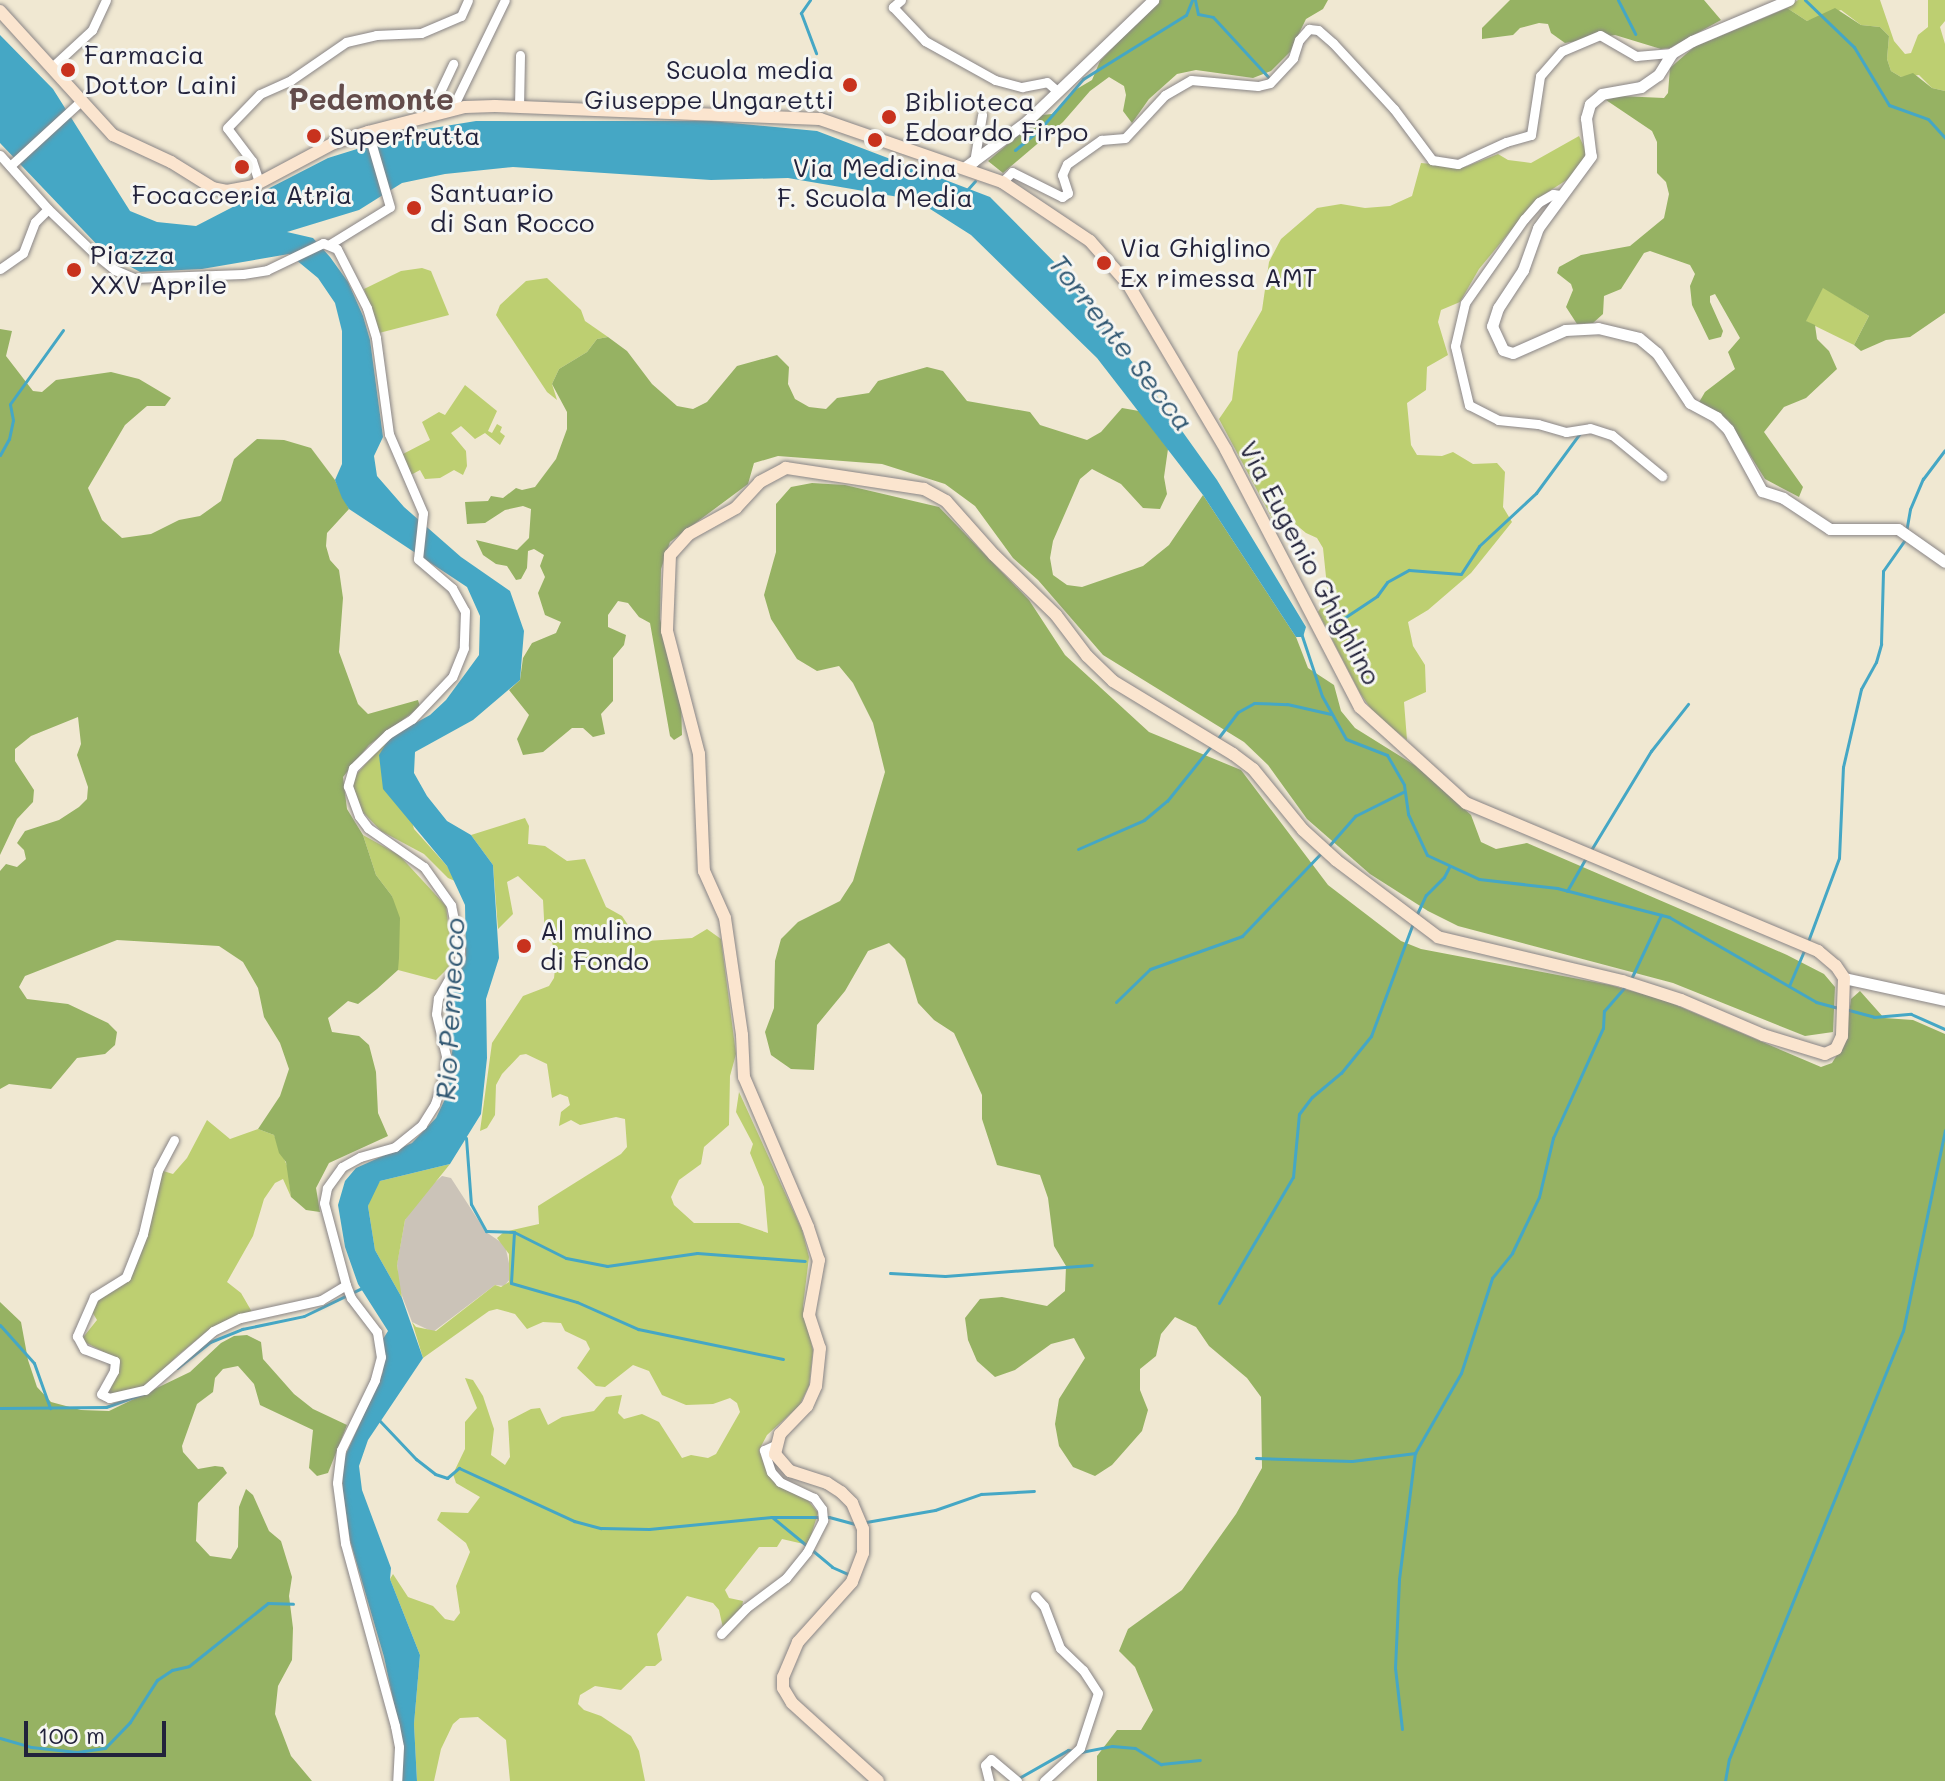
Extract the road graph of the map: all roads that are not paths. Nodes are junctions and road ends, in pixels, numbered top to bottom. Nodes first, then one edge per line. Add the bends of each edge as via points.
1 (106, 0) edge
2 (468, 0) edge
3 (505, 0) edge
4 (901, 0) edge
5 (1153, 0) edge
6 (1789, 0) edge
7 (0, 11) edge
8 (1672, 53) junction
9 (520, 55) dead end
10 (453, 64) dead end
11 (53, 66) junction
12 (1057, 91) junction
13 (77, 104) junction
14 (519, 107) junction
15 (451, 111) junction
16 (982, 115) dead end
17 (428, 117) junction
18 (369, 134) junction
19 (0, 155) edge
20 (12, 164) junction
21 (969, 165) junction
22 (259, 182) junction
23 (1002, 182) junction
24 (1560, 195) junction
25 (48, 209) junction
26 (326, 244) junction
27 (0, 269) edge
28 (1662, 476) dead end
29 (1945, 562) edge
30 (1844, 978) junction
31 (1945, 1000) edge
32 (174, 1140) dead end
33 (348, 1291) junction
34 (775, 1445) junction
35 (1035, 1596) dead end
36 (721, 1634) dead end
37 (397, 1781) edge
38 (878, 1781) edge
39 (989, 1781) edge
40 (1017, 1781) edge
41 (1044, 1781) edge

1 - 11 street via 92,30
2 - 22 street via 461,16 421,33 346,42 291,80 260,94 227,128 252,161
3 - 15 street
4 - 12 street via 893,7 925,41 995,80 1022,87 1047,82
5 - 12 street
6 - 8 street
7 - 11 main road, Via Eugenio Ghighlino
8 - 23 street via 1636,56 1600,35 1562,51 1540,76 1531,135 1458,164 1432,160 1394,109 1318,30 1309,29 1293,58 1270,83 1191,80 1165,95 1125,138 1101,140 1067,164 1062,175 1068,193 1062,197 1012,172
8 - 24 street via 1658,75 1641,87 1602,94 1590,104 1586,118 1591,156
9 - 14 street
10 - 17 street
11 - 13 main road, Via Eugenio Ghighlino
12 - 21 street
13 - 20 street
13 - 22 main road, Via Eugenio Ghighlino via 113,135 213,188 227,191
14 - 15 main road, Via Eugenio Ghighlino
14 - 21 main road, Via Eugenio Ghighlino via 820,119
15 - 17 main road, Via Eugenio Ghighlino
16 - 21 street
17 - 18 main road, Via Eugenio Ghighlino
18 - 22 main road, Via Eugenio Ghighlino via 334,143
18 - 26 street via 390,207
19 - 20 street
20 - 25 street
21 - 23 main road, Via Eugenio Ghighlino
23 - 30 main road, Via Eugenio Ghighlino via 1090,241 1128,284 1226,450 1360,707 1466,803 1818,951
24 - 28 street via 1539,202 1524,219 1465,303 1455,346 1469,405 1498,420 1566,432 1590,428 1612,435
24 - 29 street via 1498,308 1492,326 1503,350 1522,351 1565,330 1598,328 1639,338 1657,353 1690,403 1728,429 1762,491 1783,498 1830,529 1898,529
25 - 26 street via 115,270 146,280 243,274 288,262
25 - 27 street via 35,222 23,253
26 - 33 street via 337,249 376,338 389,434 423,513 417,555 460,599 465,611 464,648 452,677 418,714 353,768 348,786 368,828 405,851 444,890 457,925 459,961 438,998 436,1014 446,1056 435,1104 405,1141 342,1167 327,1188 323,1213
30 - 31 street
30 - 34 main road via 1842,1036 1836,1049 1825,1054 1622,981 1438,937 1336,860 1243,761 1113,681 946,501 924,489 813,471 776,472 736,508 689,534 670,555 667,631 699,754 704,871 725,918 744,1077 819,1260 809,1315 820,1348 816,1386 807,1406
32 - 33 street via 158,1170 126,1277 94,1297 77,1336 84,1349 115,1361 101,1394 109,1398 145,1390 213,1331 240,1318
33 - 37 street via 377,1332 381,1357 338,1461 338,1495 345,1543 395,1726
34 - 36 street via 767,1445 764,1453 775,1478 814,1498 823,1520 786,1578
34 - 38 main road via 780,1462 790,1471 827,1483 852,1503 864,1539 852,1582 798,1642 783,1688 792,1703
35 - 41 street via 1060,1648 1098,1693 1080,1748
39 - 40 street via 985,1765 991,1759

